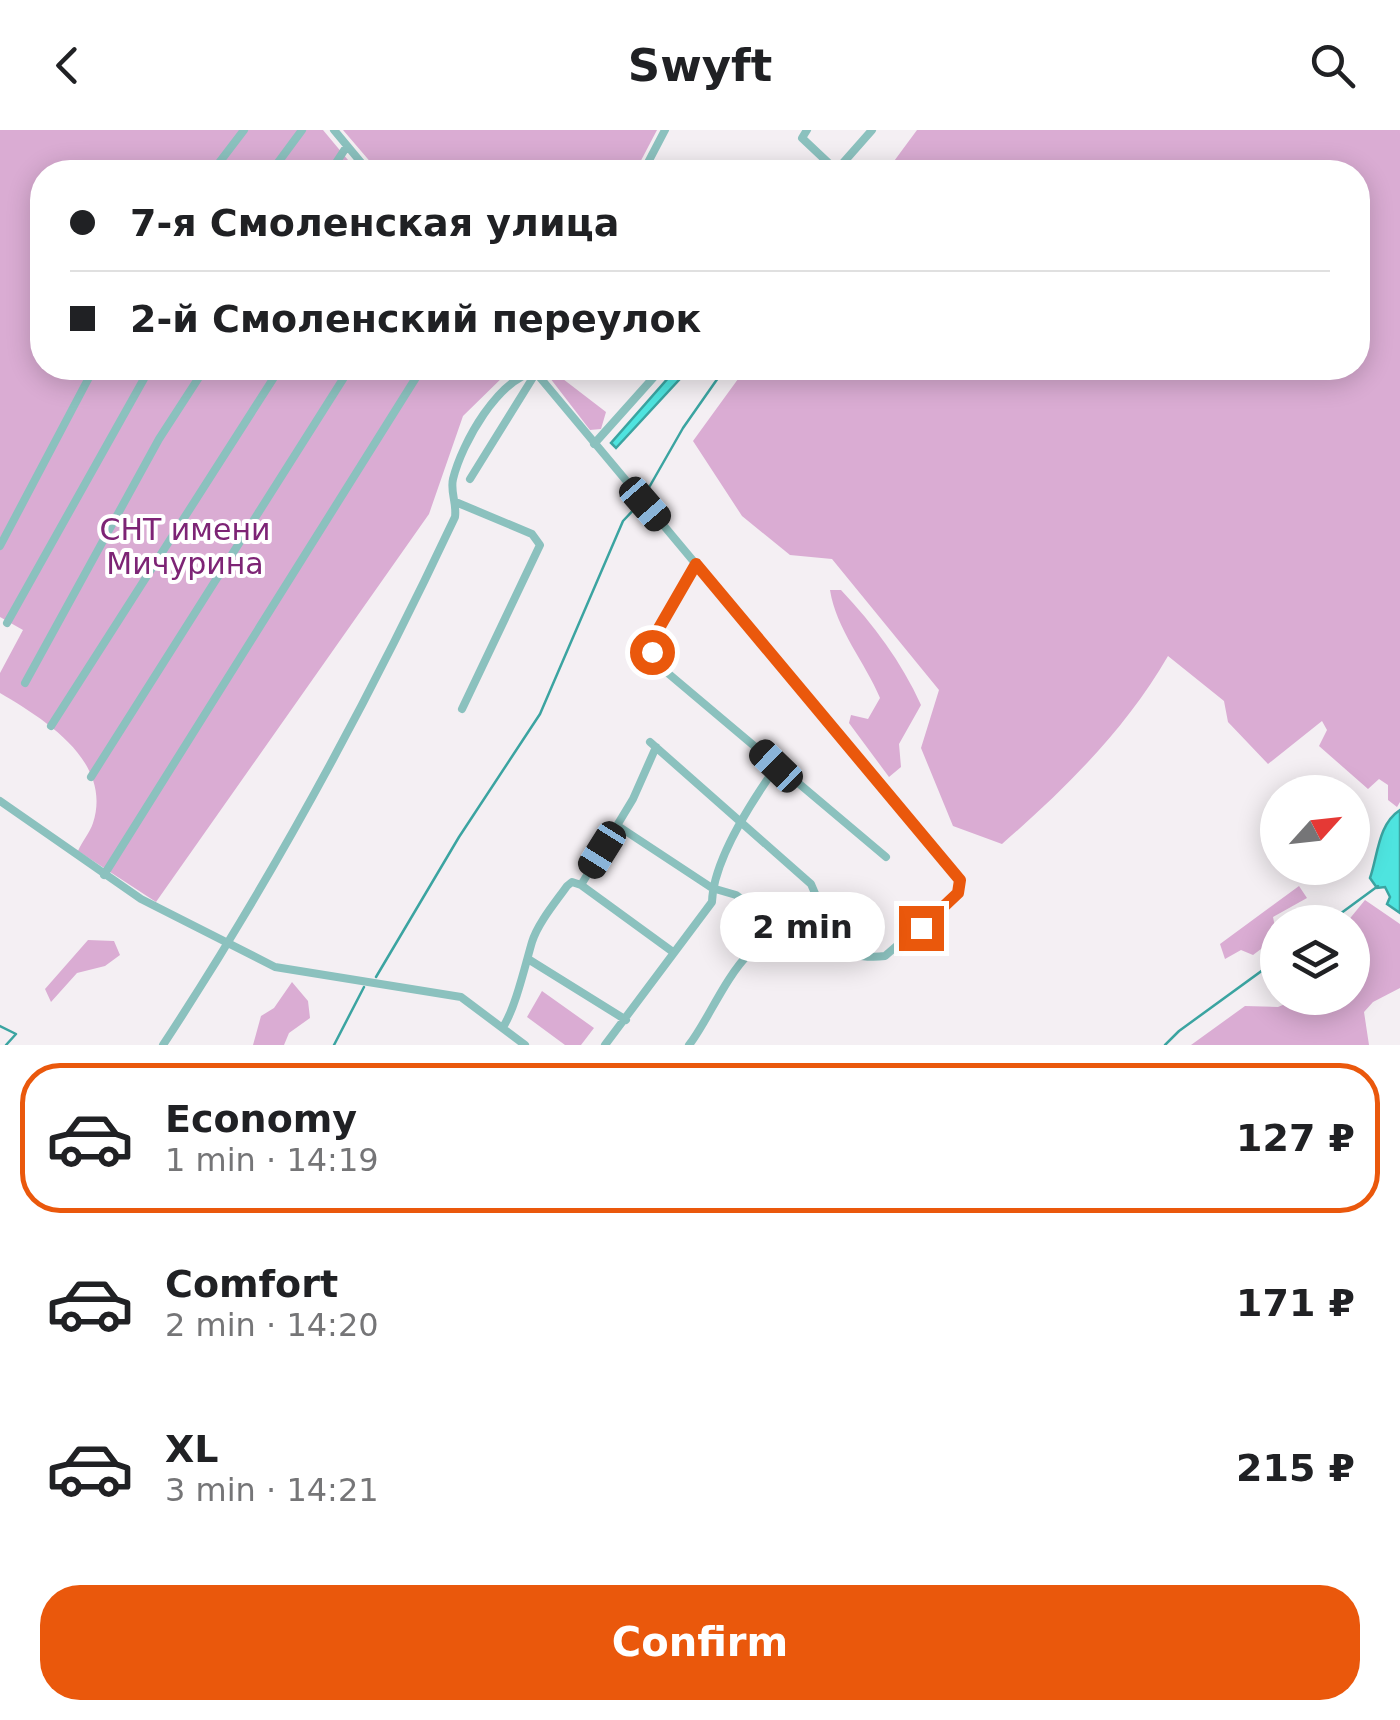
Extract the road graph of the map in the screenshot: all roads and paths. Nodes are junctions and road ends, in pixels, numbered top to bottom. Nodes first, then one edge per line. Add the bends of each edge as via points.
1 (244, 130) edge
2 (302, 130) edge
3 (334, 130) edge
4 (664, 130) edge
5 (807, 130) edge
6 (872, 130) edge
7 (347, 146) junction
8 (221, 160) edge
9 (280, 160) edge
10 (338, 160) edge
11 (358, 160) edge
12 (649, 160) edge
13 (824, 160) edge
14 (846, 160) edge
15 (88, 380) edge
16 (143, 380) edge
17 (196, 380) edge
18 (272, 380) edge
19 (342, 380) edge
20 (414, 380) edge
21 (516, 380) edge
22 (529, 380) edge
23 (545, 380) edge
24 (651, 380) edge
25 (594, 444) junction
26 (470, 479) dead end
27 (458, 503) junction
28 (0, 546) edge
29 (696, 564) junction
30 (7, 623) dead end
31 (26, 683) dead end
32 (462, 709) dead end
33 (51, 726) dead end
34 (776, 766) junction
35 (91, 777) dead end
36 (0, 800) edge
37 (738, 822) junction
38 (618, 826) junction
39 (886, 856) dead end
40 (104, 874) junction
41 (581, 885) junction
42 (712, 888) junction
43 (788, 934) junction
44 (228, 946) junction
45 (831, 948) junction
46 (674, 952) junction
47 (528, 959) junction
48 (626, 1020) junction
49 (502, 1027) junction
50 (163, 1045) edge
51 (525, 1045) edge
52 (606, 1045) edge
53 (689, 1045) edge

1 - 8 street
2 - 9 street
3 - 7 street
4 - 12 street
5 - 13 street via 802,138
6 - 14 street
7 - 10 street
7 - 11 street
15 - 28 street
16 - 30 street
17 - 31 street
18 - 33 street
19 - 35 street
20 - 40 street
21 - 27 street via 482,416 452,481
22 - 26 street
23 - 25 street
24 - 25 street
25 - 29 street
27 - 32 street via 532,534 540,545
27 - 44 street via 343,747
29 - 34 street via 651,642 657,664
29 - 45 street via 960,880 958,893 885,956
34 - 37 street
34 - 39 street
36 - 40 street
37 - 38 street via 653,744
37 - 42 street
37 - 45 street via 811,884 834,938
38 - 41 street
38 - 42 street
40 - 44 street
41 - 46 street
41 - 47 street via 566,886 533,938
42 - 43 street via 736,895
42 - 46 street via 712,902
43 - 45 street
43 - 53 street via 751,950
44 - 49 street via 275,968 461,998
44 - 50 street
46 - 48 street
47 - 48 street
47 - 49 street
48 - 52 street
49 - 51 street

